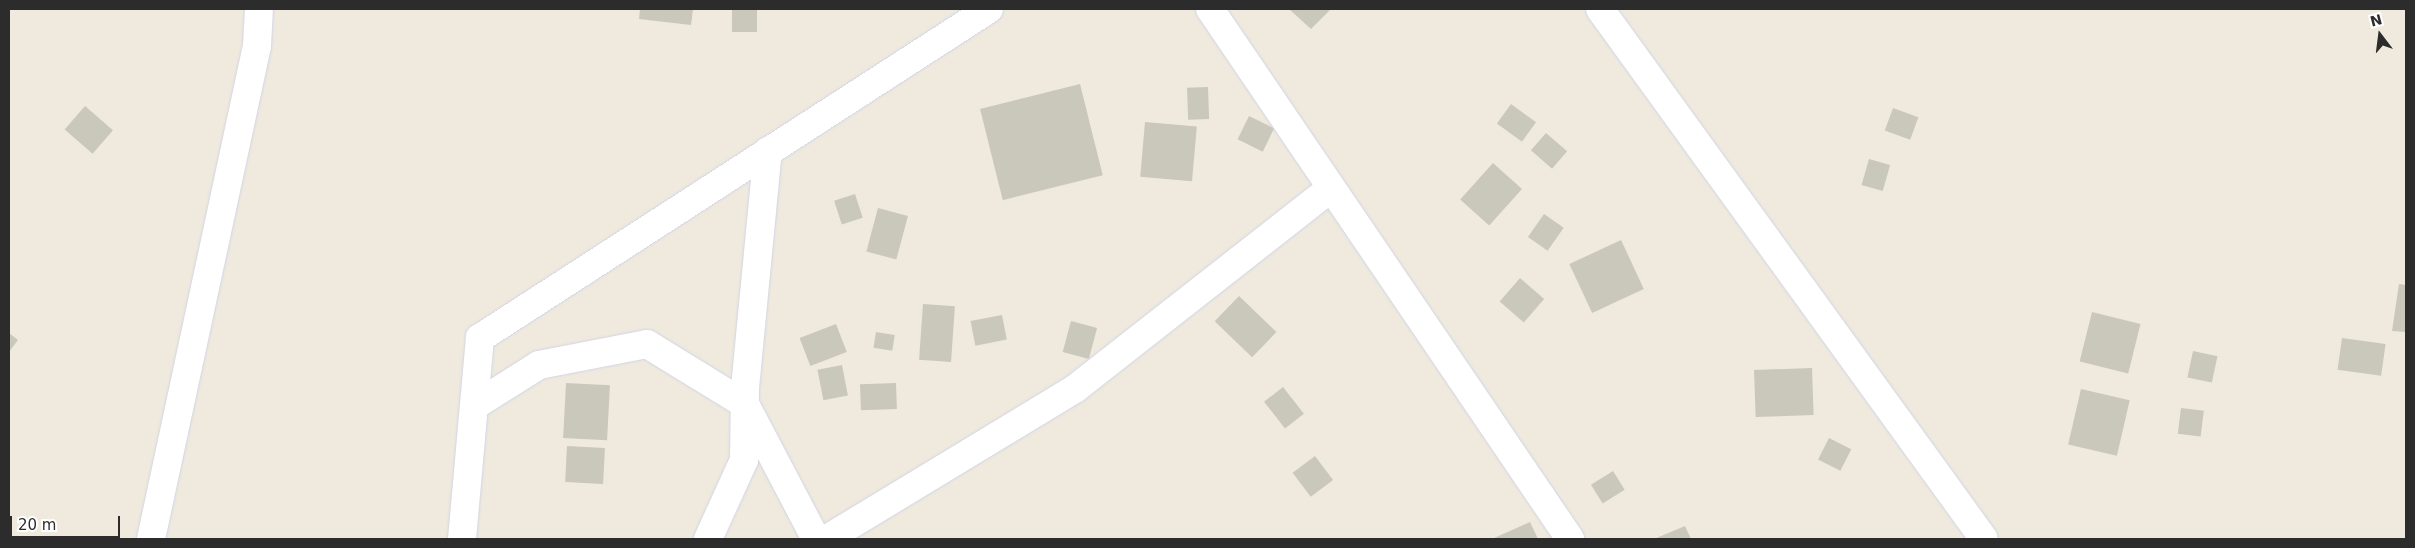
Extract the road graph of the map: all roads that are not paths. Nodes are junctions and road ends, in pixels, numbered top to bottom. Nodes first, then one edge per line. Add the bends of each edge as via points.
1 (259, 9) edge
2 (989, 9) edge
3 (1210, 9) edge
4 (1600, 9) edge
5 (768, 151) junction
6 (1331, 188) junction
7 (745, 404) junction
8 (474, 406) junction
9 (151, 539) edge
10 (462, 539) edge
11 (708, 539) edge
12 (816, 539) edge
13 (827, 539) edge
14 (1570, 539) edge
15 (1984, 539) edge

1 - 9 street via 257,46
2 - 5 street
3 - 6 street
4 - 15 street
5 - 7 street
5 - 8 street via 480,338
6 - 13 street via 1076,388
6 - 14 street
7 - 8 street via 648,344 539,365
7 - 11 street via 744,460
7 - 12 street
8 - 10 street

